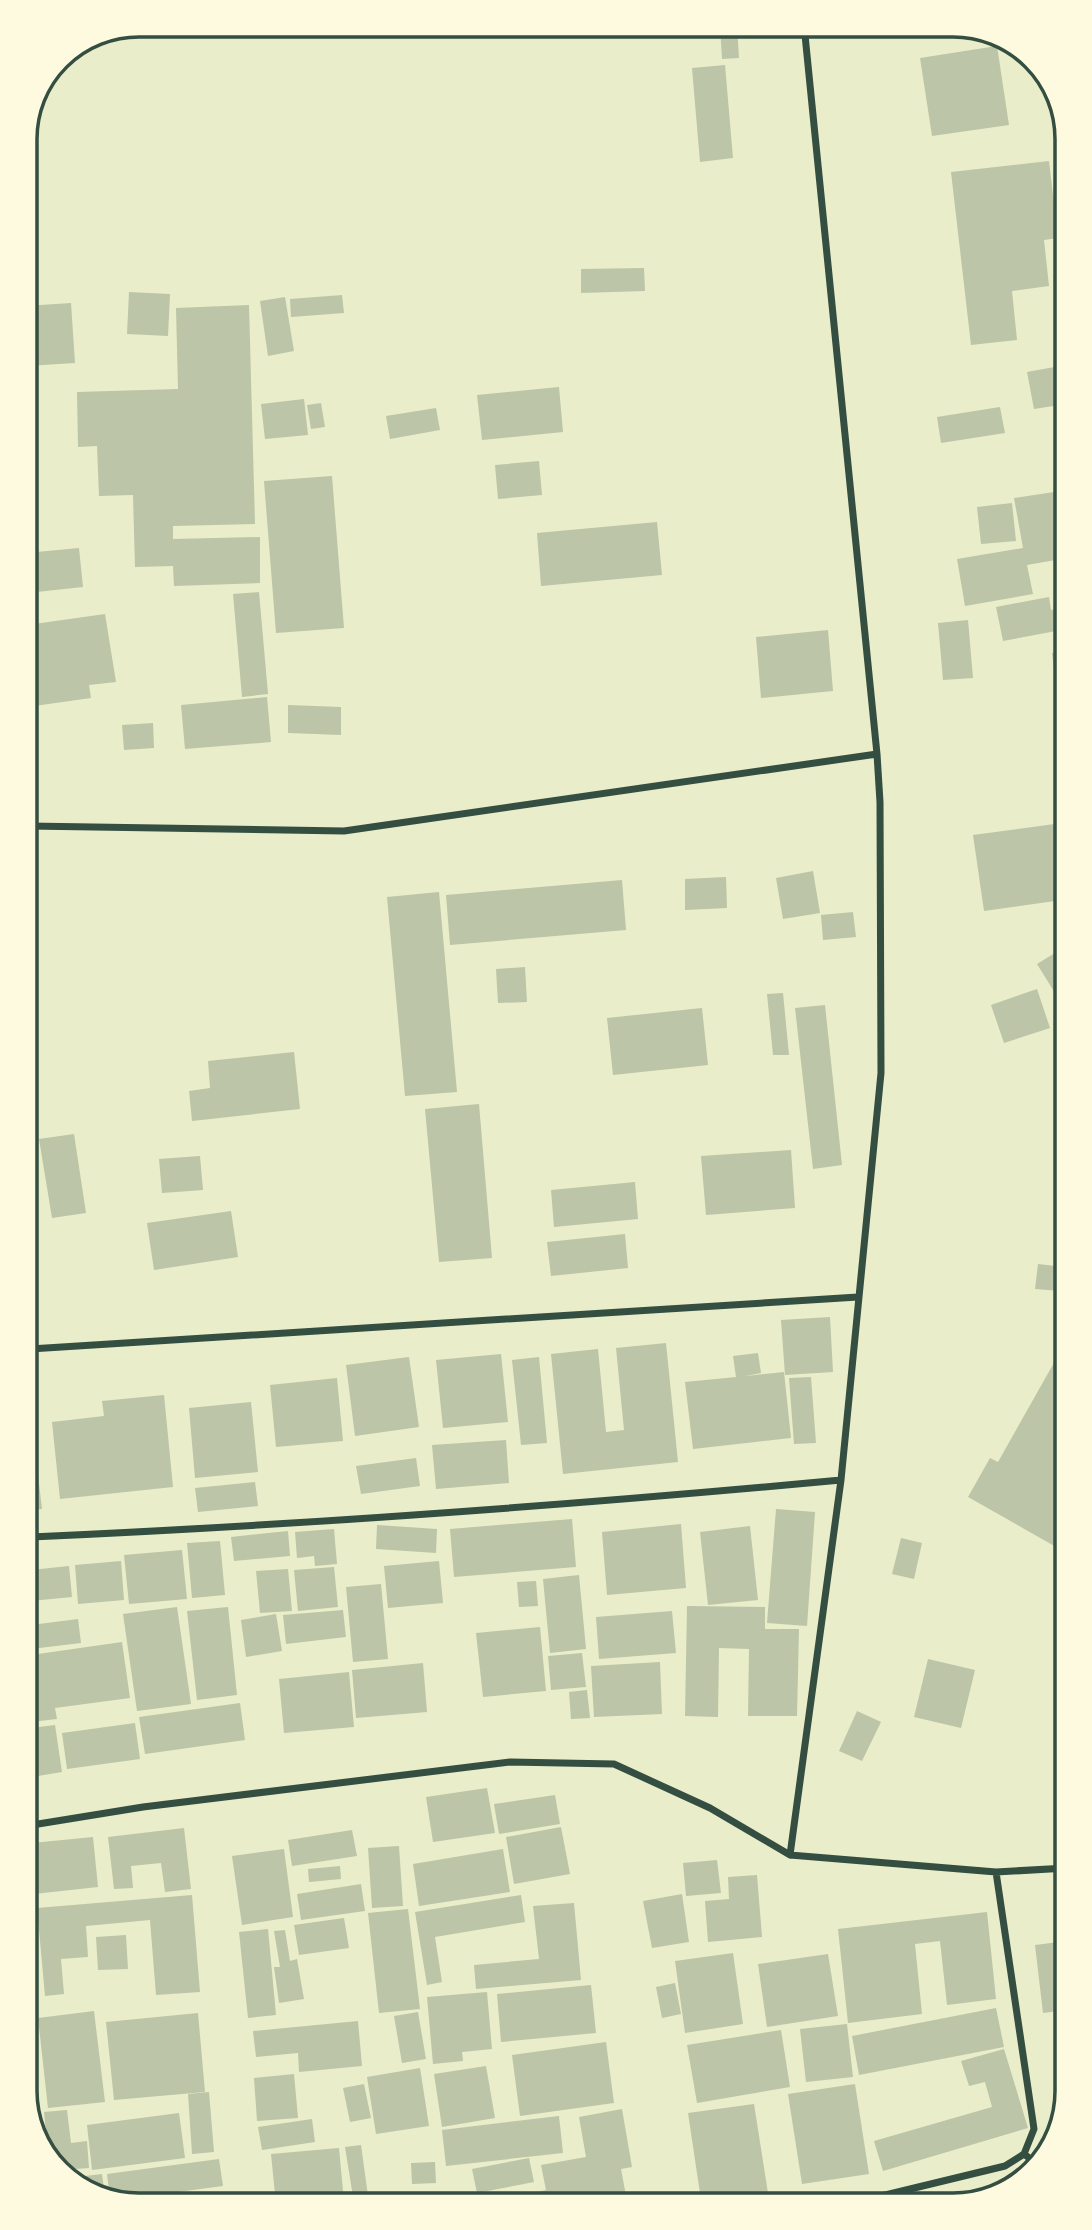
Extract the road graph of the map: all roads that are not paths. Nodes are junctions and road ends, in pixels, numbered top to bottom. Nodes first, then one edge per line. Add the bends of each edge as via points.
1 (805, 37) edge
2 (877, 754) junction
3 (37, 826) edge
4 (858, 1297) junction
5 (37, 1349) edge
6 (841, 1480) junction
7 (37, 1537) edge
8 (37, 1824) edge
9 (790, 1855) junction
10 (1055, 1869) edge
11 (996, 1872) junction
12 (1024, 2154) junction
13 (1030, 2159) edge
14 (894, 2193) edge

1 - 2 street
2 - 3 street via 344,831
2 - 4 street via 881,1073
4 - 5 street
4 - 6 street
6 - 7 street via 213,1529
6 - 9 street
8 - 9 street via 510,1762 614,1764 710,1808
9 - 11 street
10 - 11 street
11 - 12 street via 1034,2129
12 - 13 street
12 - 14 street via 1005,2166

